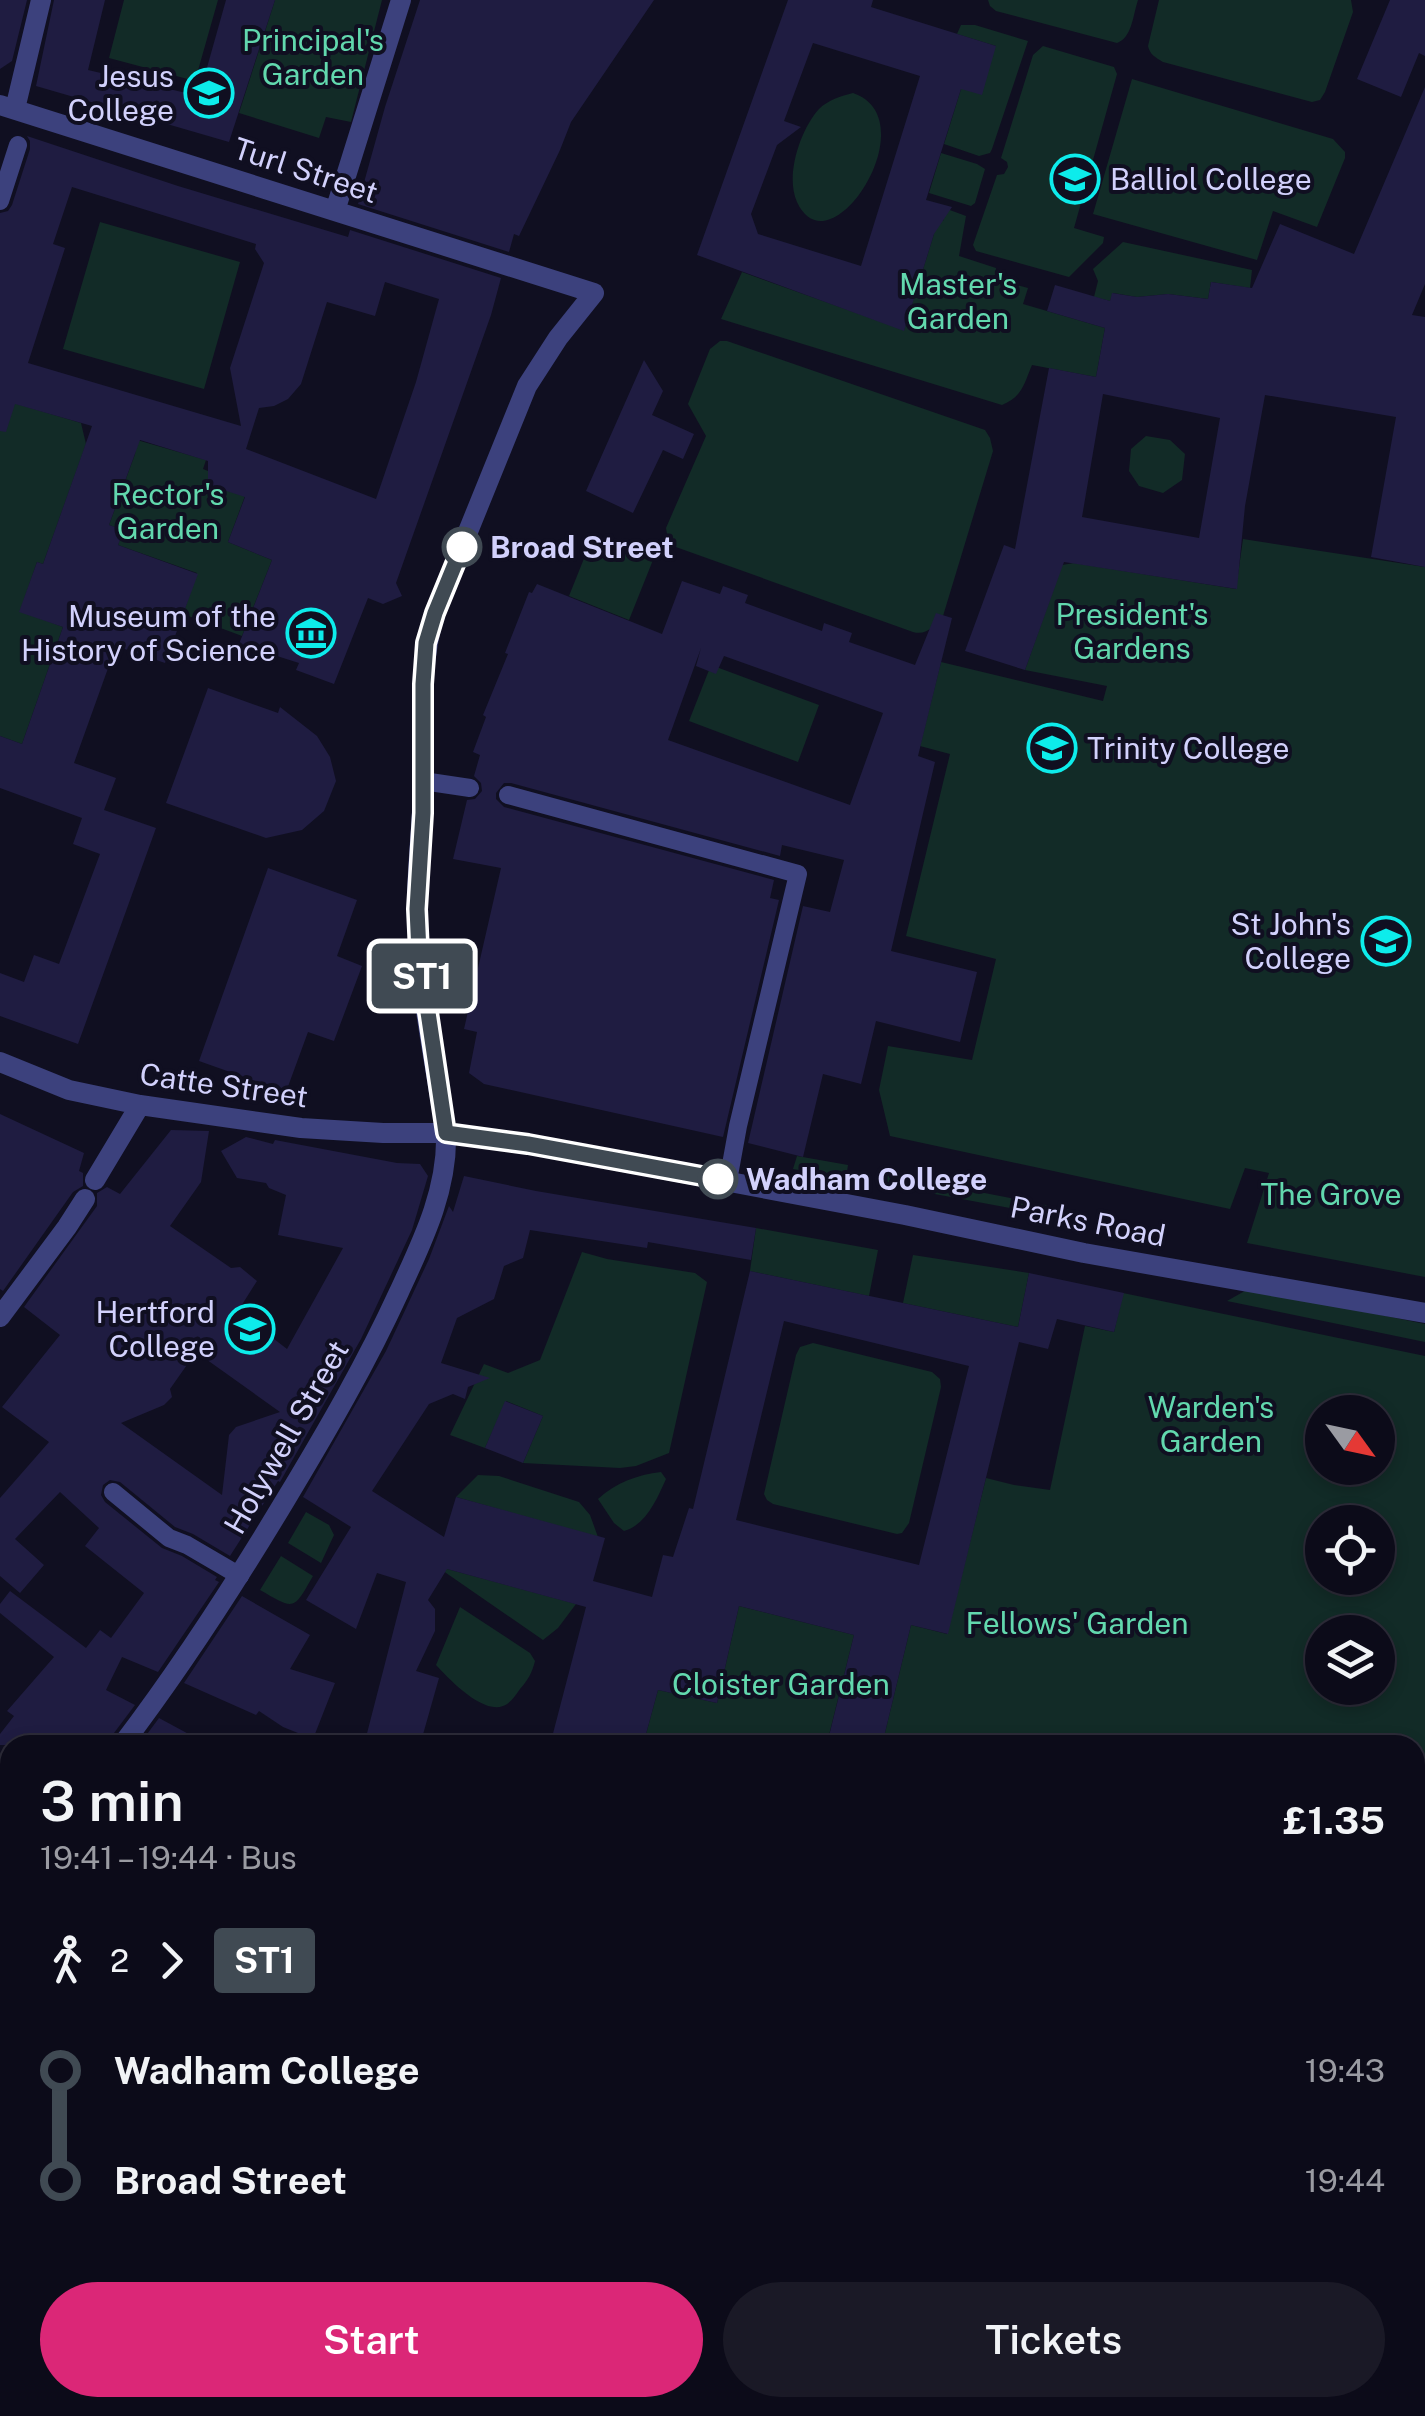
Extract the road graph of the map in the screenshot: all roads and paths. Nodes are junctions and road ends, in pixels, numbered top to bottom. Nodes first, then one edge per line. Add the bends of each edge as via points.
1 (41, 0) edge
2 (401, 0) edge
3 (8, 107) edge
4 (18, 144) dead end
5 (0, 201) edge
6 (335, 211) junction
7 (423, 782) junction
8 (470, 788) dead end
9 (508, 795) dead end
10 (0, 1062) edge
11 (140, 1105) junction
12 (446, 1133) junction
13 (728, 1181) junction
14 (1425, 1313) edge
15 (0, 1317) edge
16 (114, 1492) dead end
17 (240, 1576) junction
18 (129, 1735) edge

1 - 3 street via 22,81
2 - 6 street
3 - 6 street, Turl Street
4 - 5 lane
6 - 7 street, Turl Street via 594,293 527,386 435,613 423,684
7 - 8 lane
7 - 12 street via 419,952
9 - 13 lane via 798,874
10 - 11 street, Catte Street via 69,1090
11 - 12 street, Catte Street via 301,1128
11 - 15 street via 67,1227
12 - 13 street, Parks Road
12 - 17 street, Holywell Street via 445,1166 429,1222 375,1345
13 - 14 street, Parks Road
16 - 17 lane via 170,1538
17 - 18 street, Holywell Street

